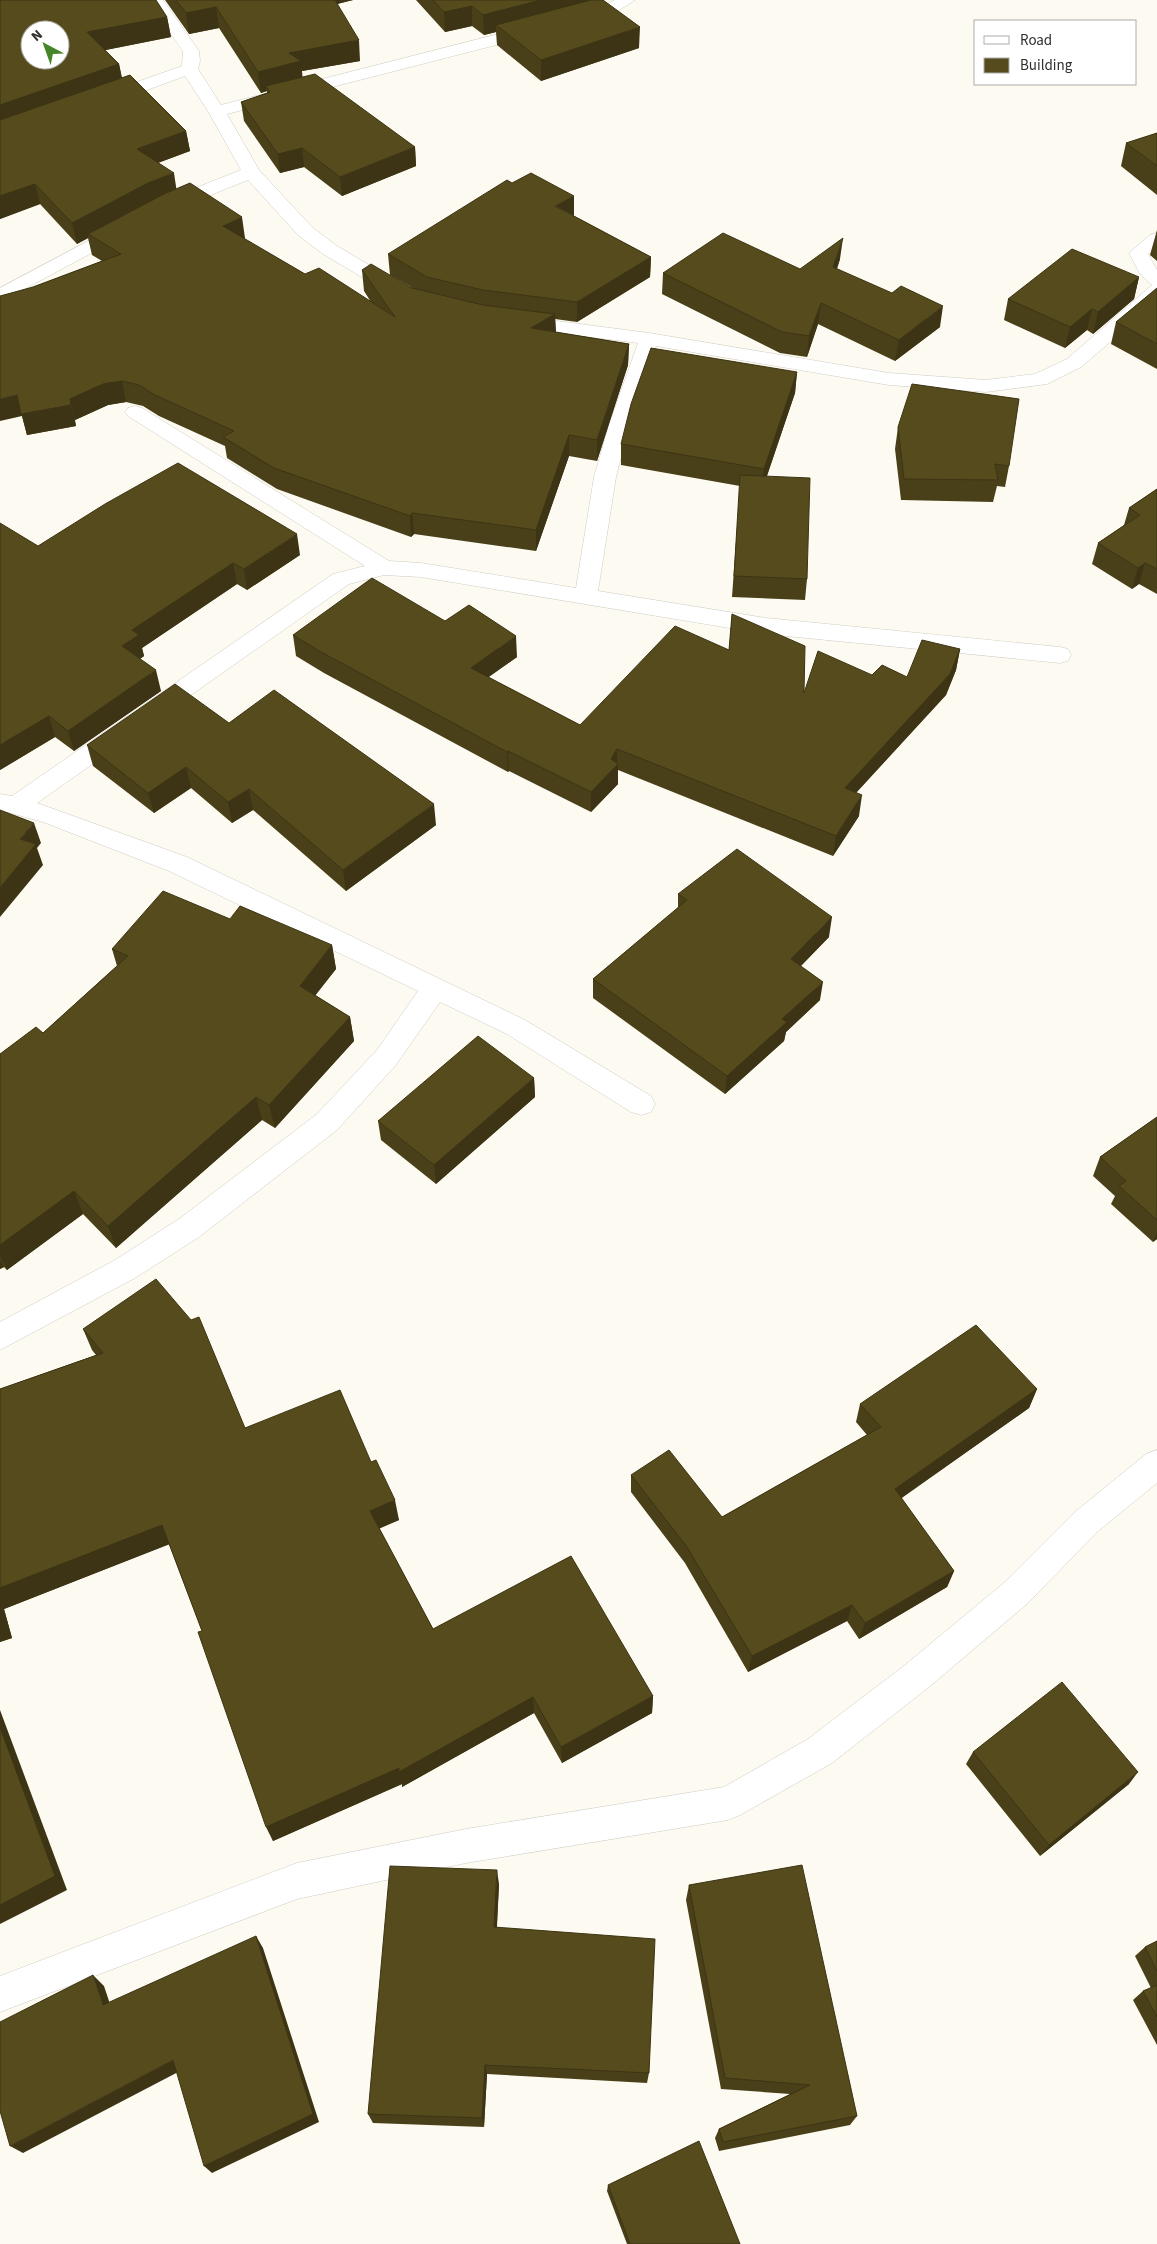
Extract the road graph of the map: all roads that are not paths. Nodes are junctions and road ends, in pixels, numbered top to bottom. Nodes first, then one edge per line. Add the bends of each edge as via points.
1 (155, 0) edge
2 (627, 0) edge
3 (564, 22) edge
4 (545, 27) edge
5 (189, 69) junction
6 (93, 103) edge
7 (217, 111) junction
8 (251, 172) junction
9 (1157, 239) edge
10 (1157, 281) edge
11 (1157, 290) edge
12 (0, 296) edge
13 (413, 298) edge
14 (502, 320) edge
15 (649, 339) junction
16 (135, 412) dead end
17 (384, 568) junction
18 (586, 597) junction
19 (1060, 655) dead end
20 (7, 803) edge
21 (435, 988) junction
22 (641, 1104) dead end
23 (0, 1337) edge
24 (1157, 1464) edge
25 (0, 1994) edge

1 - 5 street via 191,51
2 - 3 street via 610,9
4 - 7 street
5 - 6 street
5 - 7 street
7 - 8 street
8 - 12 street via 147,216
8 - 13 street via 305,231 330,250
9 - 10 street via 1138,253
11 - 15 street via 1074,364 1040,380 986,386 889,380
14 - 15 street
15 - 18 street via 618,425 605,477
16 - 17 street
17 - 18 street via 421,570
17 - 20 street via 340,579
18 - 19 street via 766,626
20 - 21 street via 51,816 178,864
21 - 22 street via 516,1027
21 - 23 street via 386,1058 327,1122 190,1228 124,1269
24 - 25 street via 1086,1522 1016,1593 917,1676 820,1751 728,1803 466,1846 297,1881

